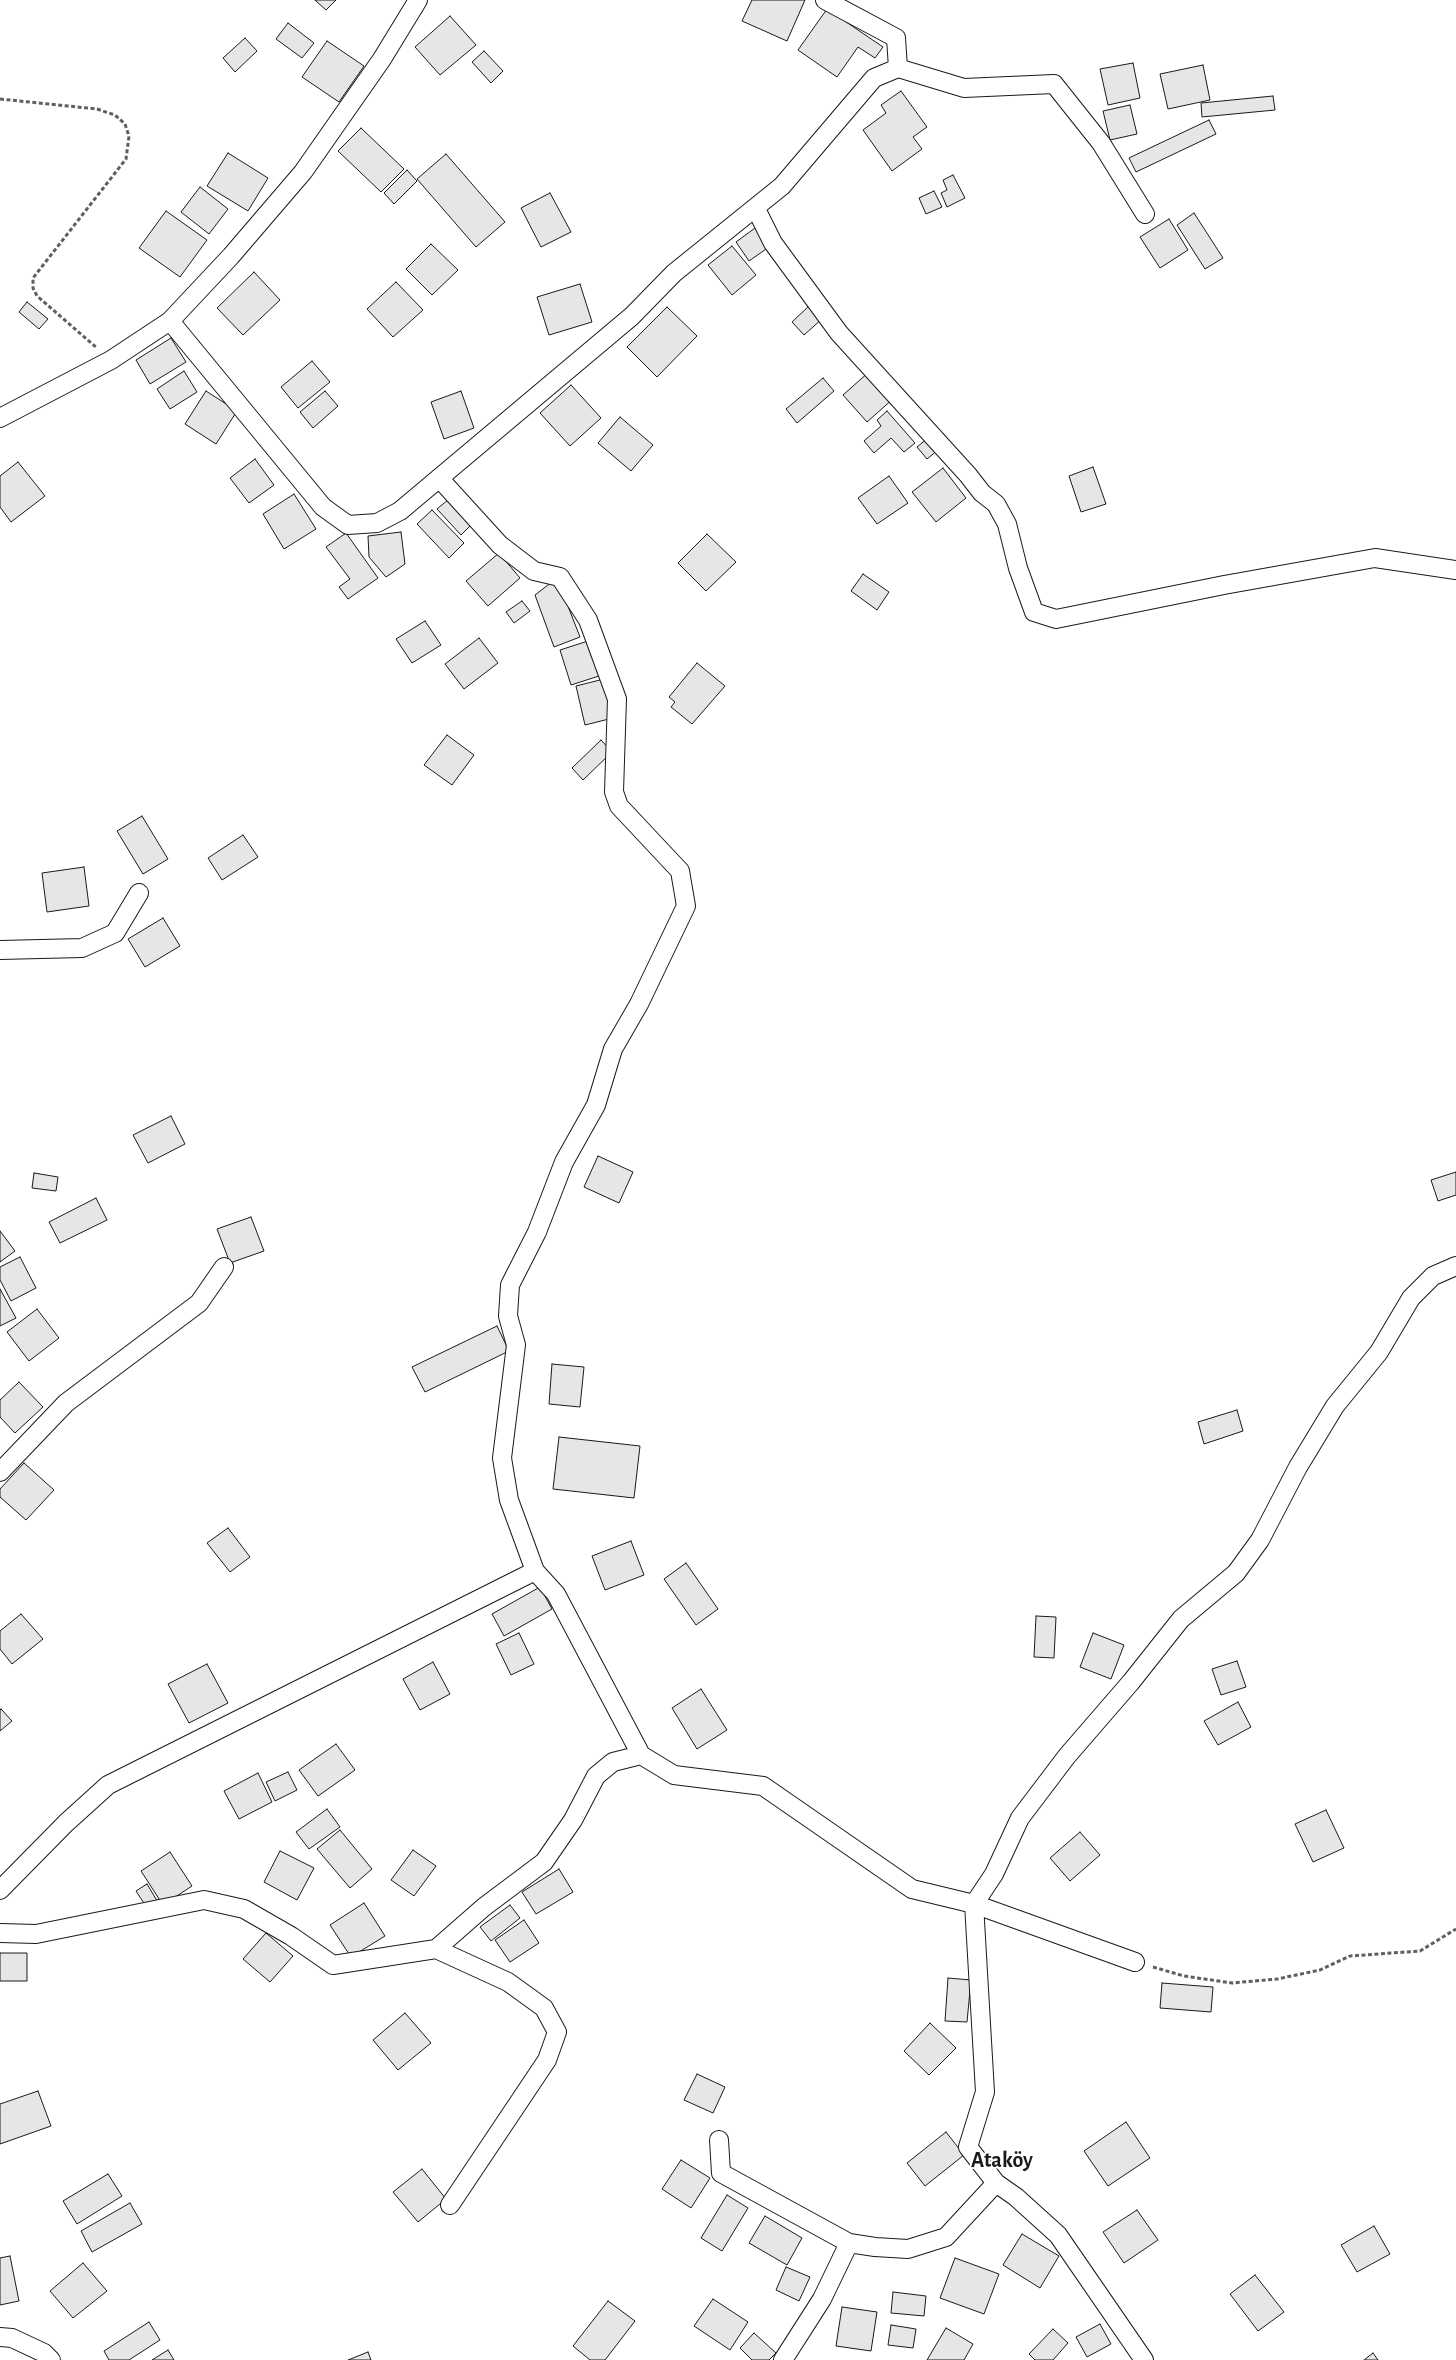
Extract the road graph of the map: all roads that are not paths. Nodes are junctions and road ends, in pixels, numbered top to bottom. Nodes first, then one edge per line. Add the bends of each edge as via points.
1 (418, 0) edge
2 (825, 0) edge
3 (898, 68) junction
4 (756, 209) junction
5 (1146, 214) dead end
6 (170, 321) junction
7 (0, 418) edge
8 (439, 478) junction
9 (1456, 570) edge
10 (139, 893) dead end
11 (0, 950) edge
12 (1456, 1266) edge
13 (224, 1267) dead end
14 (0, 1472) edge
15 (535, 1571) junction
16 (640, 1756) junction
17 (0, 1890) edge
18 (974, 1904) junction
19 (0, 1933) edge
20 (436, 1949) junction
21 (1135, 1962) road end
22 (719, 2140) dead end
23 (996, 2183) junction
24 (450, 2205) dead end
25 (849, 2242) junction
26 (0, 2338) edge
27 (51, 2360) edge
28 (783, 2360) edge
29 (1144, 2360) edge

1 - 6 street via 382,59 303,172
2 - 3 street via 896,38
3 - 4 street via 874,78 782,186
3 - 5 street via 964,88 1054,84 1101,143
4 - 8 street via 674,273 632,316
4 - 9 street via 773,243 839,333 982,493 996,504 1007,524 1034,612 1056,619 1224,584 1375,558
6 - 7 street via 111,360
6 - 8 street via 323,507 348,525 377,523 400,511
8 - 15 street via 500,545 534,571 560,576 588,620 617,699 614,792 619,806 680,871 686,906 613,1050 596,1105 564,1162 537,1232 510,1285 508,1316 516,1345 502,1458 509,1500
10 - 11 street via 114,933 82,948
12 - 18 street via 1433,1276 1411,1298 1379,1352 1335,1406 1260,1540 1236,1573 1181,1619 1067,1756 1020,1818 994,1874
13 - 14 street via 199,1303 66,1403
15 - 16 street via 556,1594
15 - 17 street via 108,1785
16 - 18 street via 674,1775 763,1786 912,1889
16 - 20 street via 613,1762 596,1776 573,1820 544,1862 484,1907
18 - 21 street
18 - 23 street via 985,2092 968,2147
19 - 20 street via 36,1934 204,1900 244,1909 333,1965
20 - 24 street via 508,1982 544,2008 557,2032 547,2060
22 - 25 street via 720,2173
23 - 25 street via 946,2237 908,2249
23 - 29 street via 1058,2236
25 - 28 street via 822,2299
26 - 27 street via 12,2338 44,2353

